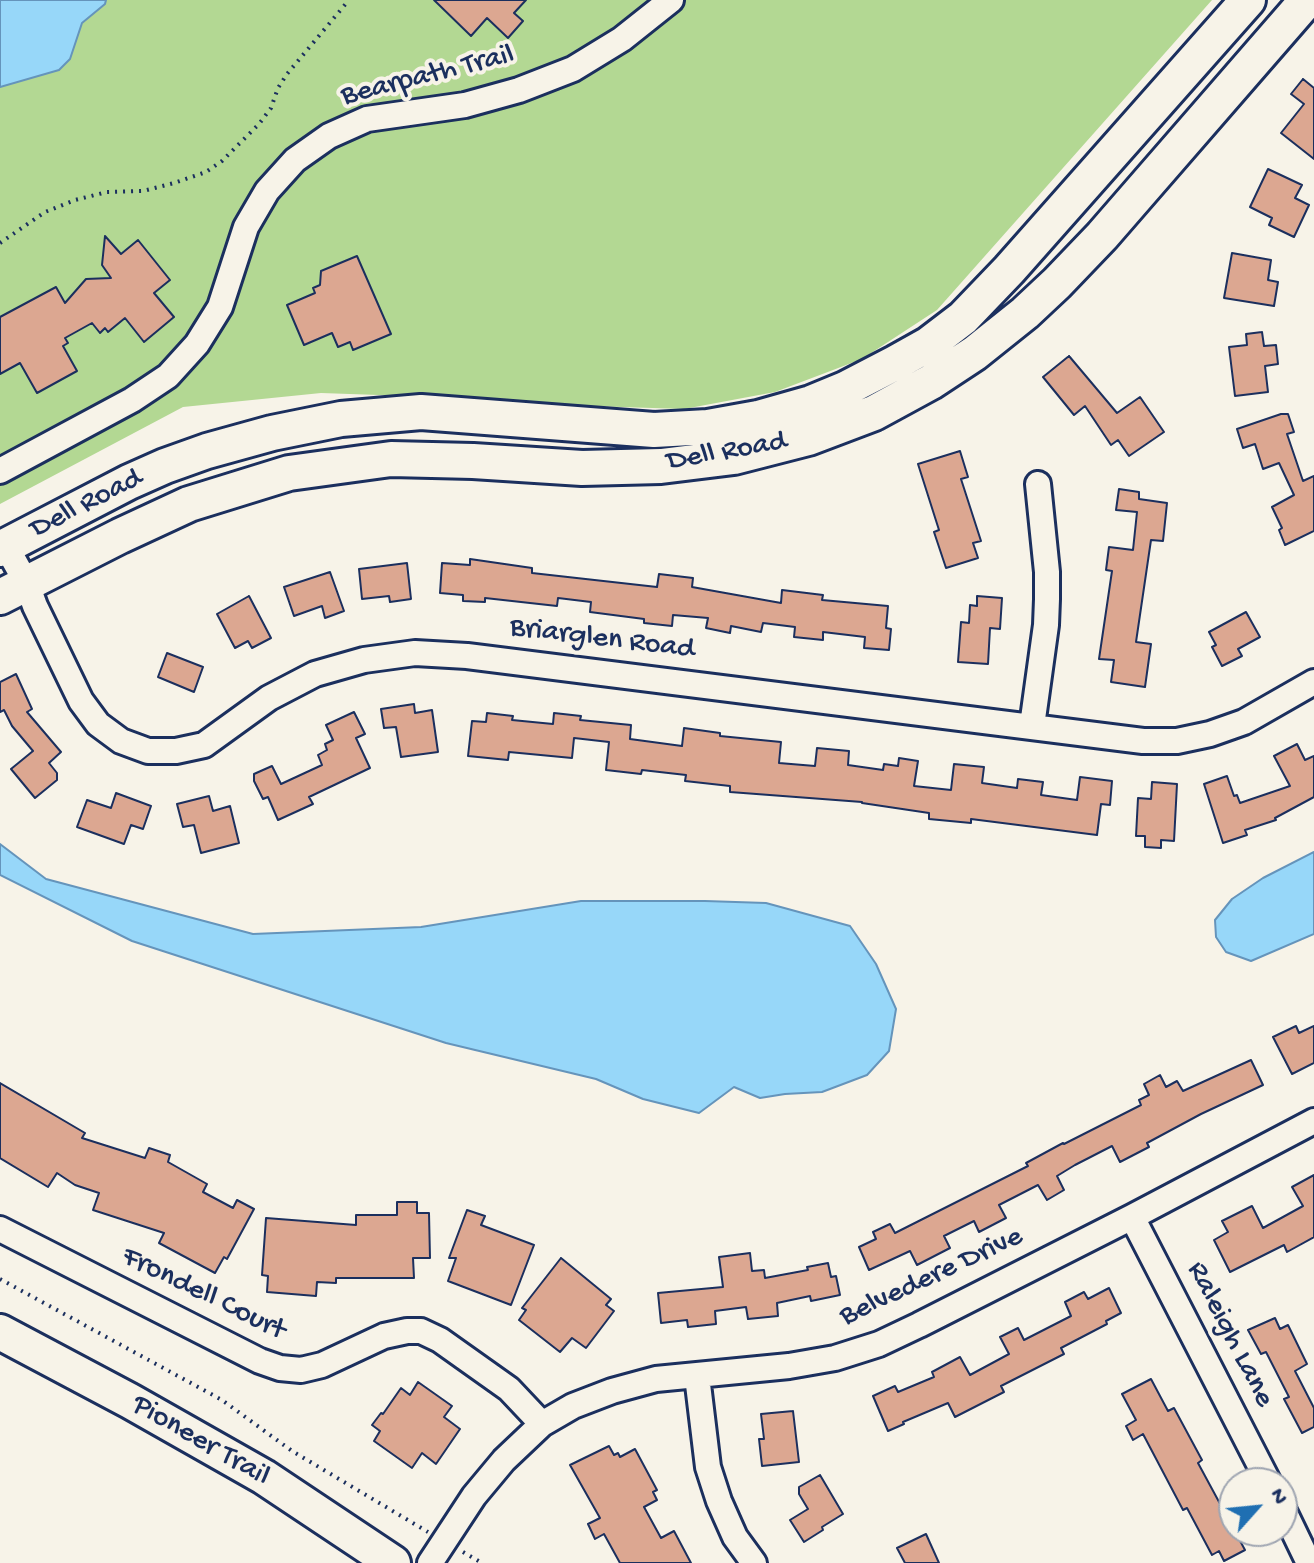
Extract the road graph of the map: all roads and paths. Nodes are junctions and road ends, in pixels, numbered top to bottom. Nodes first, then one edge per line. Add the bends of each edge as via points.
1 (349, 0) edge
2 (671, 0) edge
3 (1248, 0) edge
4 (1305, 5) edge
5 (0, 243) edge
6 (0, 471) edge
7 (1038, 484) dead end
8 (3, 547) edge
9 (13, 590) edge
10 (1314, 682) edge
11 (1032, 726) junction
12 (1314, 1121) edge
13 (1132, 1217) junction
14 (0, 1229) edge
15 (0, 1279) edge
16 (0, 1332) edge
17 (697, 1376) junction
18 (542, 1424) junction
19 (1261, 1467) edge
20 (1298, 1540) edge
21 (444, 1541) junction
22 (393, 1563) edge
23 (430, 1563) edge
24 (482, 1563) edge
25 (754, 1563) edge
26 (1309, 1563) edge

1 - 5 path via 287,74 259,124 222,161 174,183 75,200 45,212
2 - 6 street, Bearpath Trail via 573,69 465,105 367,119 329,136 295,160 267,191 246,227 220,307 168,376
3 - 8 main road, Dell Road via 963,318 929,344 845,389 758,418 708,427 654,430 421,412 341,419 272,433 165,466
4 - 9 main road, Dell Road via 1057,283 975,353 874,413 747,454 661,466 582,468 391,459 289,473 189,504
7 - 11 street via 1047,599
8 - 9 street, Briarglen Road
9 - 11 street, Briarglen Road via 35,606 81,701 98,724 121,741 148,751 204,745 269,698 315,674 415,653
10 - 11 street, Briarglen Road via 1244,722 1177,741
12 - 13 street, Belvedere Drive
13 - 17 street, Belvedere Drive via 879,1344 820,1361
13 - 19 street, Raleigh Lane
14 - 18 street, Frondell Court via 280,1368 322,1365 384,1336 421,1331 509,1389
15 - 21 path via 222,1400 292,1451
16 - 22 main road, Pioneer Trail via 264,1477
17 - 18 street, Belvedere Drive via 656,1379 612,1391
17 - 25 street via 708,1467 735,1537
18 - 21 street, Belvedere Drive via 504,1460
20 - 26 street
21 - 23 street, Belvedere Drive
21 - 24 path

